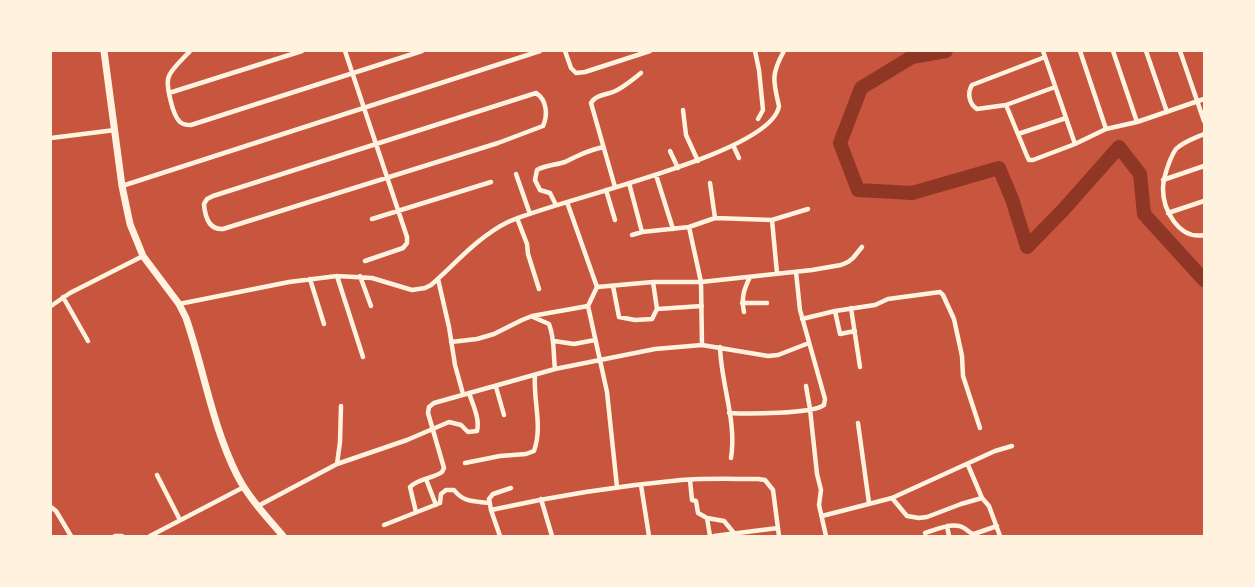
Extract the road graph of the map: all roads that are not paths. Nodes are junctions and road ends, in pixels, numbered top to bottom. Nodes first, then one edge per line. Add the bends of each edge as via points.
1 (104, 51) edge
2 (190, 51) edge
3 (302, 51) edge
4 (345, 51) edge
5 (422, 51) edge
6 (540, 51) edge
7 (565, 51) edge
8 (650, 51) edge
9 (755, 51) edge
10 (784, 51) edge
11 (1043, 51) edge
12 (1080, 51) edge
13 (1113, 51) edge
14 (1146, 51) edge
15 (1180, 51) edge
16 (1045, 57) junction
17 (641, 73) dead end
18 (353, 74) junction
19 (1055, 87) junction
20 (169, 93) junction
21 (1204, 99) edge
22 (1197, 102) junction
23 (1006, 105) junction
24 (364, 108) junction
25 (683, 110) dead end
26 (1167, 112) junction
27 (1066, 118) junction
28 (758, 119) dead end
29 (1204, 121) edge
30 (1137, 122) junction
31 (115, 130) junction
32 (1106, 130) junction
33 (1018, 134) junction
34 (1204, 134) edge
35 (51, 138) edge
36 (1075, 144) junction
37 (376, 145) junction
38 (733, 145) junction
39 (603, 147) junction
40 (670, 151) dead end
41 (739, 158) dead end
42 (698, 161) junction
43 (1204, 166) edge
44 (678, 168) junction
45 (516, 174) dead end
46 (656, 175) junction
47 (388, 177) junction
48 (1163, 180) junction
49 (491, 182) dead end
50 (629, 183) junction
51 (710, 183) dead end
52 (122, 186) junction
53 (615, 187) junction
54 (606, 190) junction
55 (1204, 200) edge
56 (568, 202) junction
57 (556, 205) junction
58 (808, 210) dead end
59 (399, 211) junction
60 (1168, 213) junction
61 (530, 214) junction
62 (517, 218) junction
63 (715, 218) junction
64 (372, 219) dead end
65 (616, 220) dead end
66 (772, 220) junction
67 (689, 227) junction
68 (673, 229) junction
69 (642, 232) junction
70 (632, 235) dead end
71 (1204, 235) edge
72 (862, 247) dead end
73 (143, 256) junction
74 (365, 261) dead end
75 (796, 272) junction
76 (777, 273) junction
77 (337, 276) junction
78 (360, 276) junction
79 (750, 277) junction
80 (438, 278) junction
81 (310, 279) junction
82 (653, 282) junction
83 (701, 282) junction
84 (613, 286) junction
85 (597, 287) junction
86 (539, 289) dead end
87 (63, 297) junction
88 (742, 303) junction
89 (767, 303) dead end
90 (179, 304) junction
91 (51, 306) edge
92 (371, 306) dead end
93 (588, 306) junction
94 (702, 306) junction
95 (851, 308) junction
96 (657, 309) junction
97 (835, 311) junction
98 (744, 312) dead end
99 (532, 316) junction
100 (802, 319) junction
101 (324, 324) dead end
102 (854, 331) junction
103 (595, 340) junction
104 (88, 341) dead end
105 (554, 341) junction
106 (451, 342) junction
107 (808, 343) junction
108 (702, 345) junction
109 (720, 347) junction
110 (363, 357) dead end
111 (599, 359) junction
112 (860, 367) dead end
113 (555, 369) junction
114 (535, 375) junction
115 (806, 386) dead end
116 (496, 387) junction
117 (469, 393) junction
118 (463, 394) junction
119 (341, 406) dead end
120 (810, 409) junction
121 (729, 413) junction
122 (504, 415) dead end
123 (858, 423) dead end
124 (433, 428) junction
125 (980, 428) dead end
126 (1012, 446) dead end
127 (731, 458) dead end
128 (465, 463) dead end
129 (337, 464) junction
130 (968, 465) junction
131 (157, 475) dead end
132 (426, 479) junction
133 (690, 480) junction
134 (641, 485) junction
135 (244, 487) junction
136 (617, 487) junction
137 (511, 488) dead end
138 (892, 498) junction
139 (982, 498) junction
140 (541, 499) junction
141 (490, 503) junction
142 (869, 503) junction
143 (436, 505) junction
144 (258, 506) junction
145 (51, 507) edge
146 (491, 510) junction
147 (416, 512) junction
148 (822, 516) junction
149 (707, 518) junction
150 (180, 520) junction
151 (384, 525) dead end
152 (947, 526) junction
153 (997, 526) junction
154 (778, 528) junction
155 (734, 533) junction
156 (925, 533) dead end
157 (71, 536) edge
158 (115, 536) edge
159 (122, 536) edge
160 (150, 536) edge
161 (283, 536) edge
162 (500, 536) edge
163 (552, 536) edge
164 (650, 536) edge
165 (712, 536) edge
166 (779, 536) edge
167 (826, 536) edge
168 (950, 536) edge
169 (1000, 536) edge

1 - 31 main road
2 - 20 street via 170,74
3 - 20 street
4 - 18 street
5 - 18 street
6 - 24 street
7 - 8 street via 571,68 585,72
9 - 28 street via 763,110
10 - 38 street via 774,74 779,106 776,116 766,126
11 - 16 street
12 - 32 street
13 - 30 street
14 - 26 street
15 - 22 street
16 - 19 street
16 - 23 street via 976,82 969,89 971,104 977,109
17 - 39 street via 613,92 592,100
18 - 20 street via 191,125 185,125 176,117
18 - 24 street
19 - 23 street
19 - 27 street
21 - 22 street
22 - 26 street
22 - 29 street
23 - 33 street
24 - 37 street
24 - 52 street
25 - 42 street via 686,136
26 - 30 street
27 - 33 street
27 - 36 street
30 - 32 street
31 - 35 street
31 - 52 main road
32 - 36 street
33 - 36 street via 1029,160
34 - 48 street via 1177,148
37 - 47 street
37 - 47 street via 531,94 536,93 544,101 547,118 543,126
37 - 47 street via 212,196 204,204 208,222 217,230 223,229
38 - 41 street
38 - 42 street
39 - 53 street
39 - 57 street via 537,170 535,180 540,190 550,193
40 - 44 street
42 - 44 street
43 - 48 street
44 - 46 street
45 - 61 street
46 - 50 street
46 - 68 street
47 - 59 street
48 - 60 street
49 - 59 street
50 - 53 street
50 - 69 street
51 - 63 street
52 - 73 main road via 130,224
53 - 54 street
54 - 56 street
54 - 65 street
55 - 60 street
56 - 57 street
56 - 85 street
57 - 61 street
58 - 66 street
59 - 64 street
59 - 74 street via 407,237 404,248
60 - 71 street via 1179,229 1197,236
61 - 62 street
62 - 80 street via 498,227
62 - 86 street
63 - 66 street
63 - 67 street
66 - 76 street
67 - 68 street
67 - 83 street
68 - 69 street
69 - 70 street
72 - 75 street via 841,265
73 - 87 street
73 - 90 main road
75 - 76 street
75 - 100 street
76 - 79 street
77 - 78 street
77 - 81 street
77 - 110 street
78 - 80 street via 412,290 425,288
78 - 92 street
79 - 83 street
79 - 88 street
80 - 106 street
81 - 90 street
81 - 101 street
82 - 83 street
82 - 84 street
82 - 96 street
83 - 94 street
84 - 85 street
84 - 96 street via 621,318 652,319
85 - 93 street
87 - 91 street
87 - 104 street
88 - 89 street
88 - 98 street
90 - 135 main road via 191,332 215,422
93 - 99 street
93 - 103 street
94 - 96 street
94 - 108 street
95 - 97 street
95 - 102 street
95 - 125 street via 940,292 954,319 963,376
97 - 100 street
97 - 102 street via 840,334
99 - 105 street via 548,324
99 - 106 street via 494,334
100 - 107 street
102 - 112 street
103 - 105 street via 574,344
103 - 111 street
105 - 113 street
106 - 118 street
107 - 109 street via 778,356
107 - 120 street via 825,399 822,407
108 - 109 street
108 - 111 street
109 - 121 street
111 - 113 street
111 - 136 street via 607,392
113 - 114 street
114 - 116 street
114 - 128 street via 539,422 534,451
115 - 120 street
116 - 117 street
116 - 122 street
117 - 118 street
117 - 124 street via 476,413 477,431 468,432 461,425 449,422
118 - 124 street via 429,407
119 - 129 street
120 - 121 street via 763,414
120 - 148 street
121 - 127 street
123 - 142 street
124 - 129 street
124 - 132 street via 444,468
126 - 130 street
129 - 144 street
130 - 138 street
130 - 139 street
131 - 150 street
132 - 143 street
132 - 147 street via 410,487
133 - 134 street
133 - 149 street via 692,500 698,504 698,513
133 - 154 street via 765,480 773,490
134 - 136 street
134 - 164 street
135 - 144 main road
135 - 150 street
136 - 140 street
137 - 141 street via 493,494
138 - 139 street via 907,516 919,518
138 - 142 street
139 - 153 street
140 - 146 street
140 - 163 street
141 - 143 street via 469,501 459,497 454,490 446,490
141 - 146 street
142 - 148 street
143 - 147 street
144 - 161 main road
145 - 157 street
146 - 162 street
147 - 151 street
148 - 167 street
149 - 155 street via 724,521
149 - 165 street
150 - 160 street
152 - 153 street via 964,527 972,534
152 - 156 street
152 - 168 street
153 - 169 street
154 - 155 street
154 - 166 street
155 - 165 street
158 - 159 street

